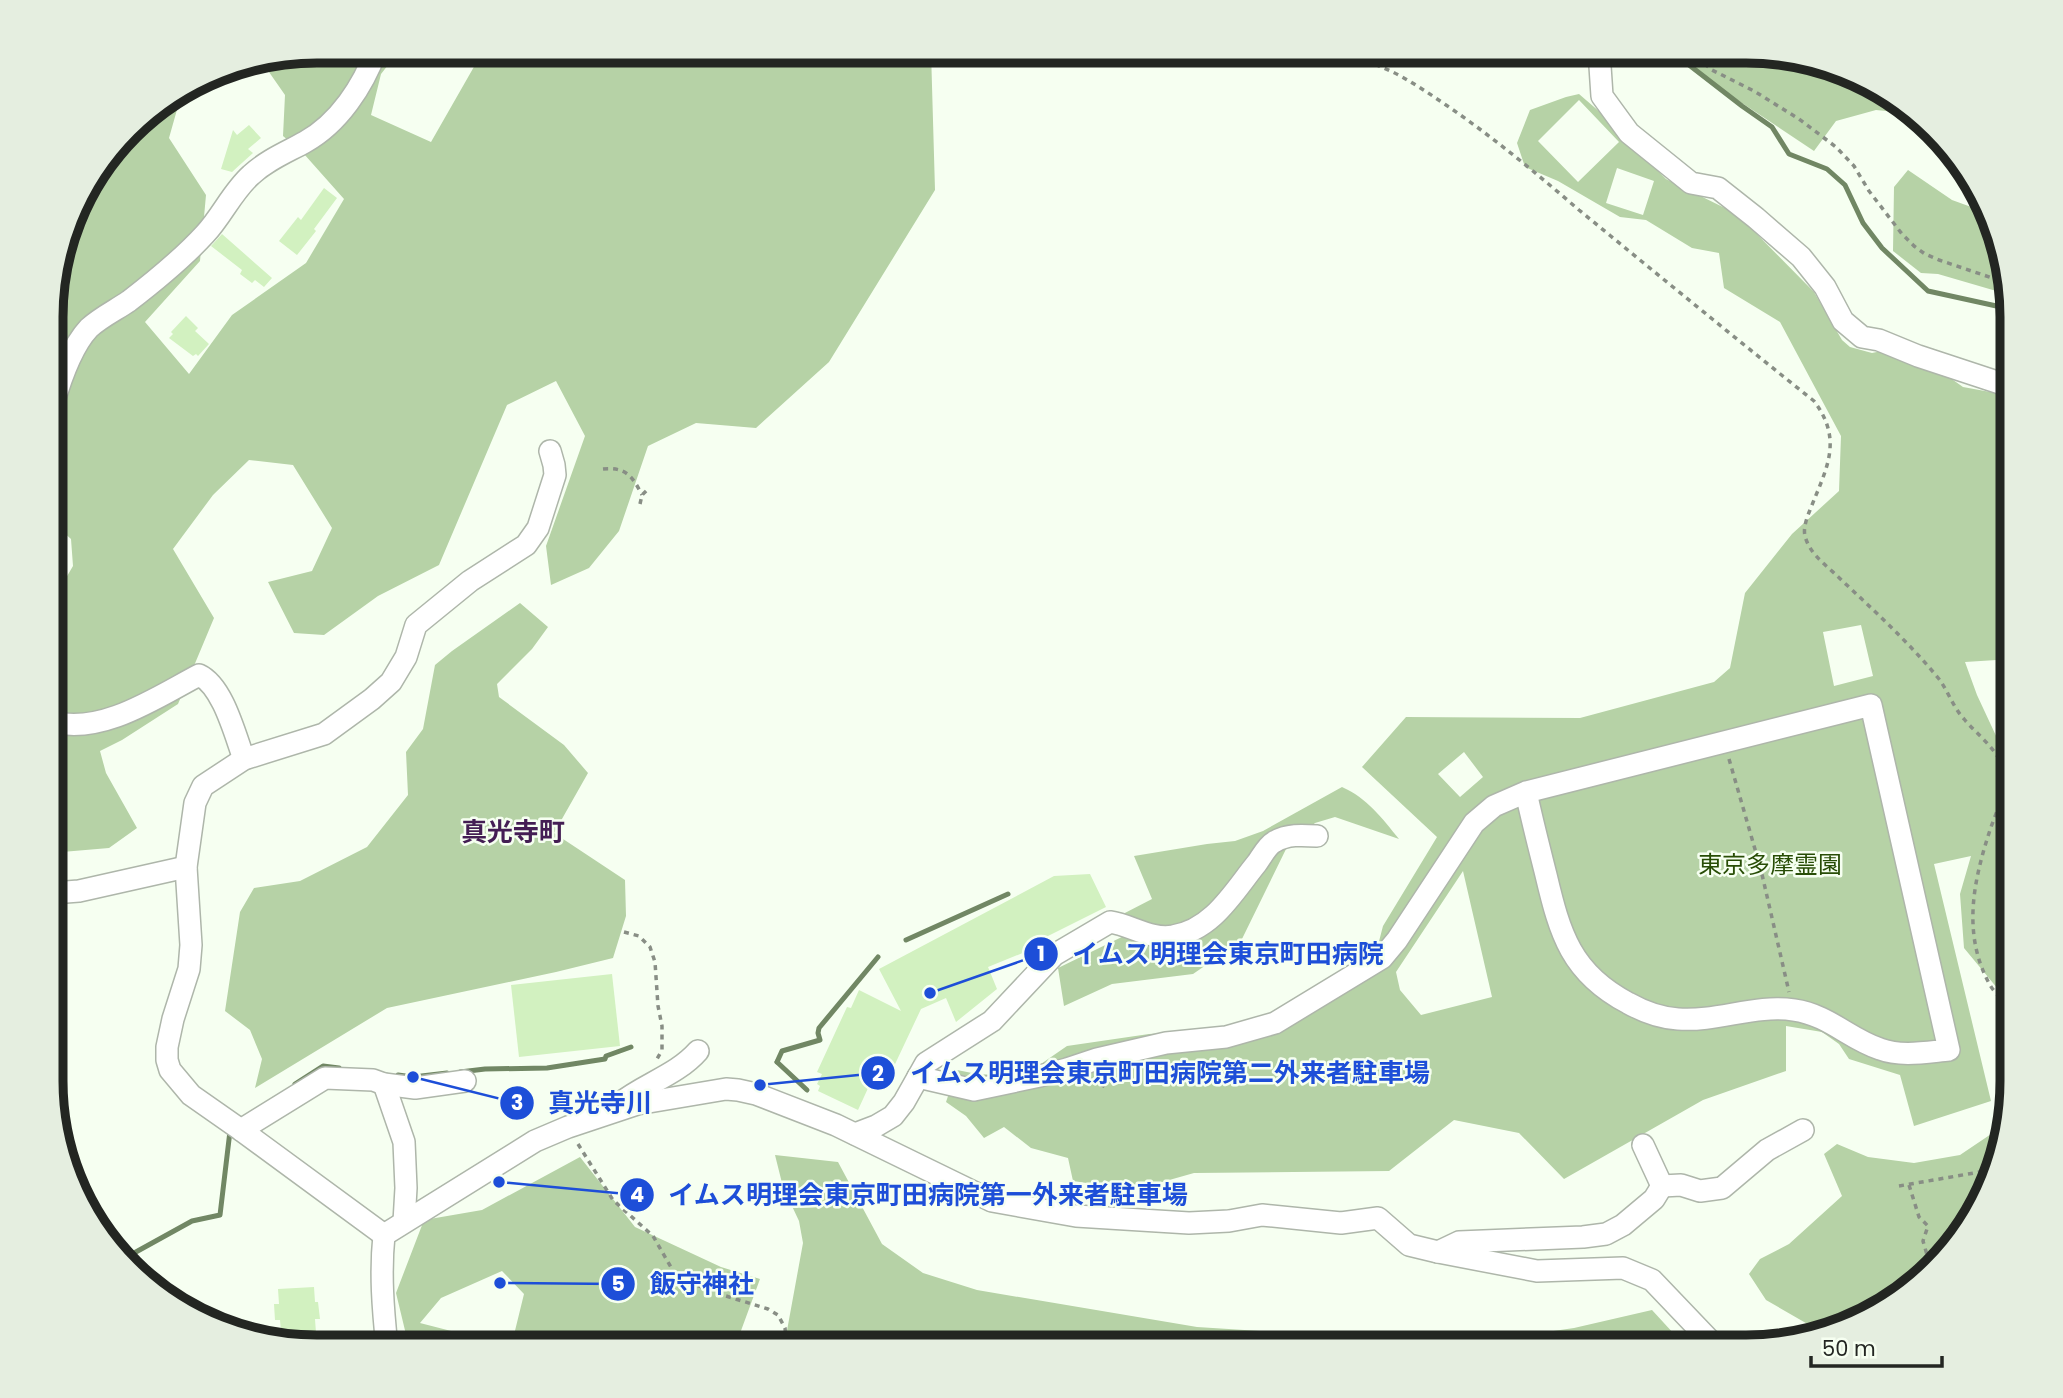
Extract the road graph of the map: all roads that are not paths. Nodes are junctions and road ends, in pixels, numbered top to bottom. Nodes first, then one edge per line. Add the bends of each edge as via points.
1 (370, 63) edge
2 (1600, 63) edge
3 (63, 372) edge
4 (2000, 383) edge
5 (550, 451) dead end
6 (63, 724) edge
7 (244, 759) junction
8 (1526, 792) junction
9 (1317, 836) dead end
10 (186, 867) junction
11 (63, 892) edge
12 (698, 1051) dead end
13 (918, 1077) junction
14 (465, 1081) dead end
15 (384, 1084) junction
16 (607, 1114) junction
17 (241, 1129) junction
18 (1803, 1130) dead end
19 (855, 1134) junction
20 (1643, 1145) dead end
21 (1662, 1186) junction
22 (404, 1222) junction
23 (384, 1235) junction
24 (1438, 1252) junction
25 (386, 1335) edge
26 (1705, 1335) edge

1 - 3 street via 355,95 334,119 308,141 251,175 206,233 138,294 89,329
2 - 4 street via 1602,96 1629,133 1690,183 1718,188 1801,257 1825,287 1843,321 1862,337
5 - 7 street via 555,475 538,528 526,545 470,581 416,625 406,657 391,682 324,734
6 - 7 street via 125,714 199,676 215,690
7 - 10 street via 198,793
8 - 8 street via 1871,705 1948,1050 1882,1051 1829,1020 1793,1010 1758,1009 1698,1020 1675,1019 1641,1010 1617,997 1586,972 1557,922
8 - 13 street via 1494,806 1474,823 1382,958 1275,1023 1226,1037 1166,1043 974,1090
9 - 13 street via 1292,835 1272,843 1219,912 1193,930 1157,936 1110,922 1054,955 992,1021 926,1062
10 - 11 street
10 - 17 street via 189,969 166,1046 167,1060 191,1095
12 - 16 street
13 - 19 street via 892,1116
14 - 15 street via 415,1088
15 - 17 street via 325,1078
15 - 22 street via 404,1142
16 - 19 street via 637,1104 726,1089 773,1100
16 - 22 street via 535,1141
17 - 23 street
18 - 21 street via 1767,1150 1722,1188 1700,1191
19 - 24 street via 992,1201 1076,1216 1189,1223 1262,1215 1341,1223 1378,1219 1409,1245
20 - 21 street
21 - 24 street via 1654,1199 1606,1234 1459,1242
22 - 23 street
23 - 25 street
24 - 26 street via 1537,1270 1623,1268 1652,1280

